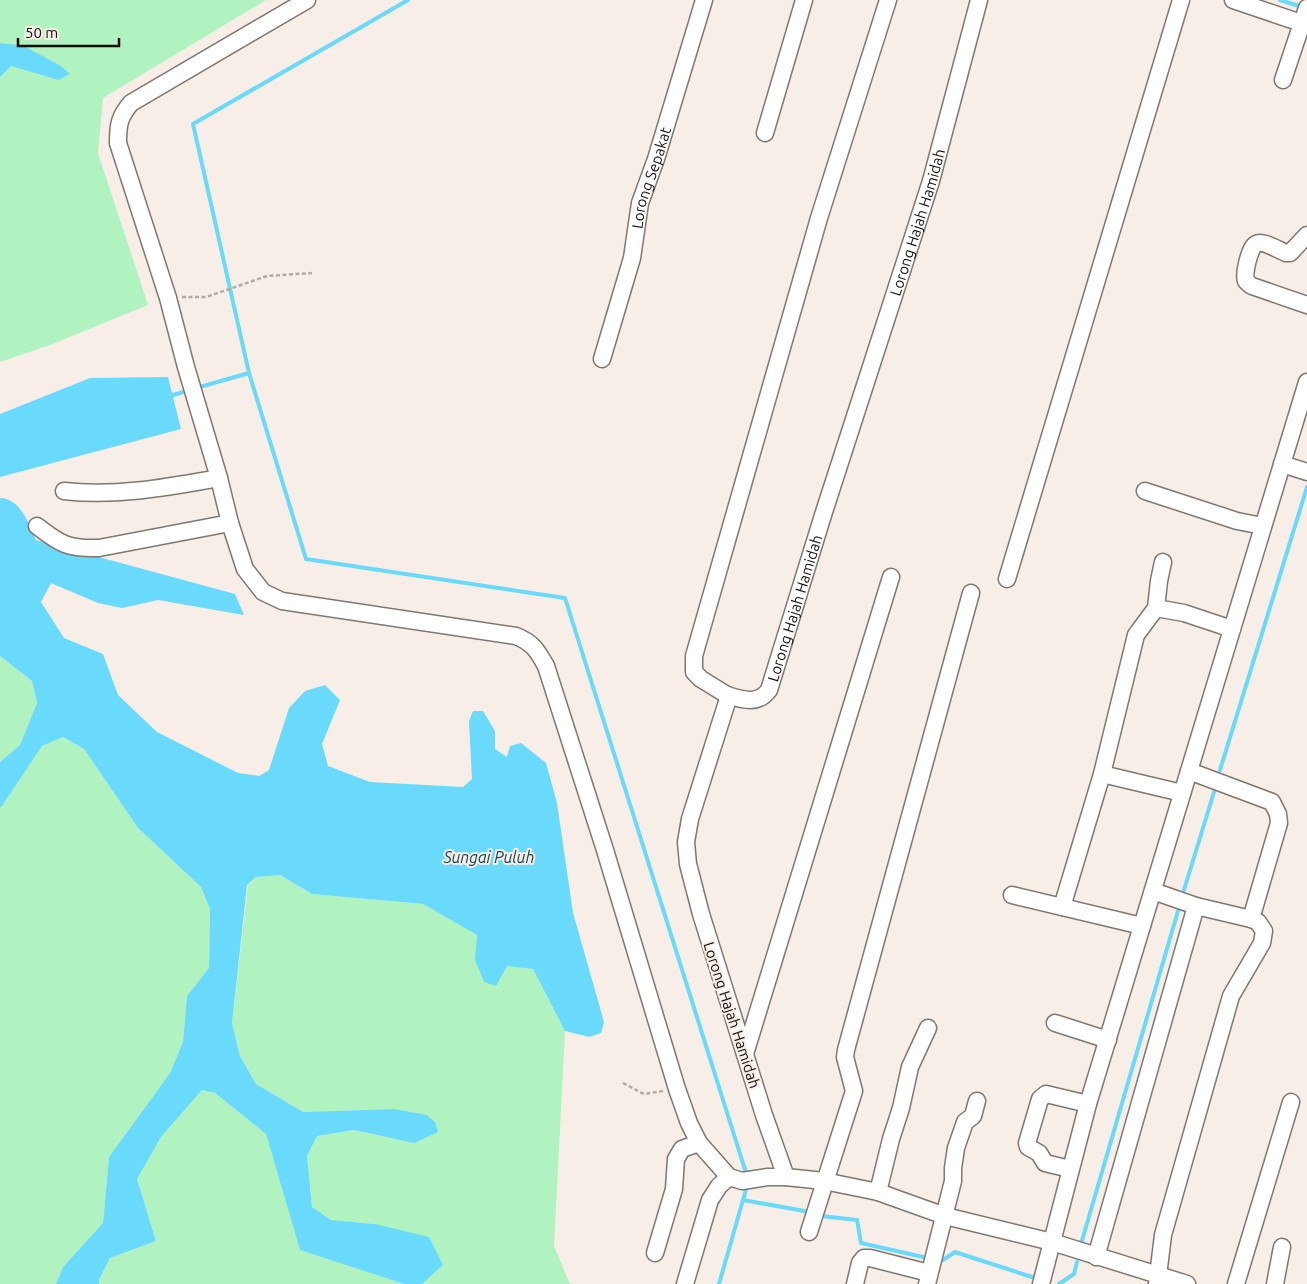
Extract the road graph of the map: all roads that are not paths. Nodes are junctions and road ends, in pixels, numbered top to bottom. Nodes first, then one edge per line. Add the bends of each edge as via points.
1 (307, 0) edge
2 (704, 0) edge
3 (804, 0) edge
4 (888, 0) edge
5 (979, 0) edge
6 (1181, 0) edge
7 (1233, 0) edge
8 (1305, 19) edge
9 (1283, 80) dead end
10 (765, 133) dead end
11 (1307, 235) edge
12 (1307, 305) edge
13 (602, 359) dead end
14 (1307, 382) edge
15 (1282, 464) junction
16 (1307, 472) edge
17 (219, 478) junction
18 (64, 491) dead end
19 (1145, 492) dead end
20 (230, 522) junction
21 (37, 526) dead end
22 (1263, 526) junction
23 (1163, 562) dead end
24 (891, 577) dead end
25 (1007, 579) dead end
26 (971, 594) dead end
27 (1156, 608) junction
28 (1232, 629) junction
29 (728, 695) junction
30 (1189, 771) junction
31 (1102, 774) junction
32 (1182, 794) junction
33 (1153, 891) junction
34 (1012, 895) dead end
35 (1196, 906) junction
36 (1062, 907) junction
37 (1252, 919) junction
38 (1142, 926) junction
39 (1055, 1023) dead end
40 (928, 1028) dead end
41 (1108, 1040) junction
42 (746, 1054) junction
43 (977, 1101) dead end
44 (1291, 1102) dead end
45 (1088, 1104) junction
46 (699, 1143) junction
47 (1070, 1169) junction
48 (786, 1177) junction
49 (736, 1179) junction
50 (824, 1182) junction
51 (878, 1192) junction
52 (945, 1216) junction
53 (809, 1232) dead end
54 (1052, 1242) junction
55 (1282, 1247) dead end
56 (655, 1253) dead end
57 (1096, 1257) junction
58 (928, 1279) edge
59 (1158, 1280) edge
60 (685, 1284) edge
61 (854, 1284) edge
62 (1040, 1284) edge
63 (1187, 1284) edge
64 (1236, 1284) edge
65 (1275, 1284) edge

1 - 17 street via 131,103 122,113 118,126 118,143 168,298
2 - 13 street, Lorong Sepakat via 640,203 632,258
3 - 10 street
4 - 29 street via 819,218 694,656 694,672
5 - 29 street, Lorong Hajah Hamidah via 932,181 769,690 756,701
6 - 25 street
7 - 8 street
8 - 9 street
11 - 12 street via 1290,253 1256,244 1252,247 1245,273 1246,281 1252,286
14 - 15 street
15 - 16 street
15 - 22 street
17 - 18 street via 149,490 87,494
17 - 20 street
19 - 22 street
20 - 21 street via 98,548 72,547 57,542
20 - 46 street via 253,580 262,592 282,601 516,636 528,641 538,651 546,666 605,850 677,1089
22 - 28 street
23 - 27 street
24 - 42 street
26 - 50 street via 846,1050 854,1091
27 - 28 street via 1184,613
27 - 31 street via 1136,636
28 - 30 street
29 - 42 street, Lorong Hajah Hamidah via 686,842 700,914
30 - 32 street
30 - 37 street via 1272,802 1278,814 1279,823
31 - 32 street
31 - 36 street
32 - 33 street
33 - 35 street
33 - 38 street
34 - 36 street
35 - 37 street
35 - 57 street
36 - 38 street
37 - 59 street via 1262,926 1262,943 1231,996 1163,1235
38 - 41 street
39 - 41 street
40 - 51 street via 910,1067
41 - 45 street
42 - 48 street, Lorong Hajah Hamidah
43 - 52 street via 956,1148 954,1182
44 - 64 street
45 - 47 street
45 - 47 street via 1046,1094 1040,1099 1027,1143 1045,1163
46 - 49 street
46 - 56 street via 682,1149 676,1159 674,1189
47 - 54 street
48 - 49 street
48 - 50 street
49 - 60 street via 719,1186 710,1200
50 - 51 street
50 - 53 street
51 - 52 street
52 - 54 street
52 - 58 street
54 - 57 street
54 - 62 street
55 - 65 street
57 - 59 street
58 - 61 street via 864,1258
59 - 63 street

